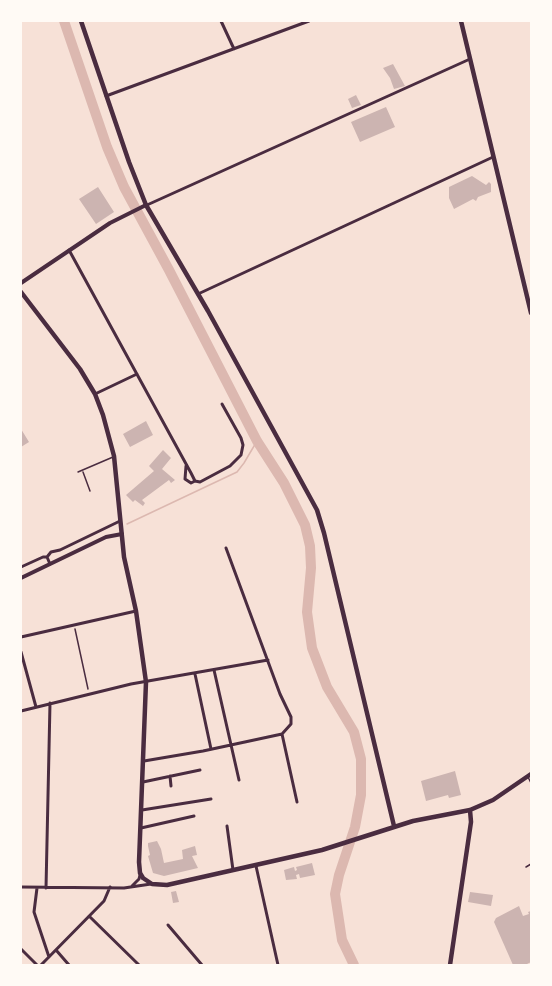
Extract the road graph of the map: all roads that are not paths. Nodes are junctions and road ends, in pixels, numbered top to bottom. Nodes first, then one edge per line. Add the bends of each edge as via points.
1 (81, 21) edge
2 (220, 21) edge
3 (309, 21) edge
4 (461, 21) edge
5 (234, 49) junction
6 (470, 59) junction
7 (106, 96) junction
8 (494, 156) junction
9 (144, 206) junction
10 (69, 250) junction
11 (21, 283) edge
12 (21, 292) edge
13 (198, 294) junction
14 (531, 310) edge
15 (137, 374) junction
16 (95, 394) junction
17 (222, 404) dead end
18 (114, 456) junction
19 (186, 466) junction
20 (83, 471) junction
21 (78, 472) dead end
22 (195, 481) junction
23 (90, 491) dead end
24 (121, 520) junction
25 (122, 534) junction
26 (226, 548) dead end
27 (47, 557) junction
28 (50, 564) junction
29 (21, 567) edge
30 (21, 578) edge
31 (136, 611) junction
32 (21, 637) edge
33 (21, 652) edge
34 (268, 660) junction
35 (214, 670) junction
36 (195, 674) junction
37 (146, 682) junction
38 (50, 703) junction
39 (36, 707) junction
40 (21, 711) edge
41 (282, 734) junction
42 (231, 744) junction
43 (211, 749) junction
44 (144, 760) junction
45 (200, 770) dead end
46 (529, 775) edge
47 (170, 776) junction
48 (239, 780) dead end
49 (143, 782) junction
50 (531, 783) edge
51 (171, 786) dead end
52 (211, 799) dead end
53 (297, 802) dead end
54 (142, 810) junction
55 (470, 810) junction
56 (194, 816) dead end
57 (227, 826) dead end
58 (394, 826) junction
59 (141, 828) junction
60 (531, 864) edge
61 (256, 866) junction
62 (526, 867) dead end
63 (233, 870) junction
64 (140, 873) junction
65 (152, 884) junction
66 (132, 886) junction
67 (21, 887) edge
68 (110, 887) junction
69 (36, 888) junction
70 (46, 888) junction
71 (88, 916) junction
72 (168, 925) dead end
73 (21, 949) edge
74 (56, 950) junction
75 (49, 957) junction
76 (39, 965) edge
77 (69, 965) edge
78 (139, 965) edge
79 (202, 965) edge
80 (278, 965) edge
81 (451, 965) edge

1 - 7 main road
2 - 5 street
3 - 5 street
4 - 6 main road
5 - 7 street
6 - 8 main road
6 - 9 street
7 - 9 main road
8 - 13 street
8 - 14 main road
9 - 10 street
9 - 13 main road
10 - 11 street
10 - 15 street
12 - 16 main road
13 - 58 main road via 317,510
15 - 16 street
15 - 19 street
16 - 18 main road
17 - 22 street via 241,438 241,455 230,466
18 - 20 lane
18 - 24 main road
19 - 22 street
19 - 22 street via 185,479
20 - 21 lane
20 - 23 lane
24 - 25 main road
24 - 27 street
25 - 28 street via 106,537
25 - 31 main road
26 - 34 street
27 - 28 street
27 - 29 street
28 - 30 street
31 - 32 street
31 - 37 main road
33 - 39 street
34 - 35 street
34 - 41 street via 292,721
35 - 36 street
35 - 42 street
36 - 37 street
36 - 43 street
37 - 38 street
37 - 44 main road
38 - 39 street
38 - 70 street
39 - 40 street
41 - 42 street
41 - 53 street
42 - 43 street
42 - 48 street
43 - 44 street
44 - 49 main road
45 - 47 street
46 - 50 lane
46 - 55 main road via 493,800
47 - 49 street
47 - 51 street
49 - 54 main road
52 - 54 street
54 - 59 main road
55 - 58 main road
55 - 81 main road
56 - 59 street
57 - 63 street
58 - 61 main road via 337,846
59 - 64 main road
60 - 62 lane
61 - 63 main road
61 - 80 street
63 - 65 main road via 167,885
64 - 65 main road
64 - 66 street
65 - 66 street
66 - 68 street
67 - 69 street
68 - 70 street
68 - 71 street via 104,901
69 - 70 street
69 - 75 street via 34,912
71 - 74 street
71 - 78 street
72 - 79 street
73 - 76 street
74 - 75 street
74 - 77 street
75 - 76 street

